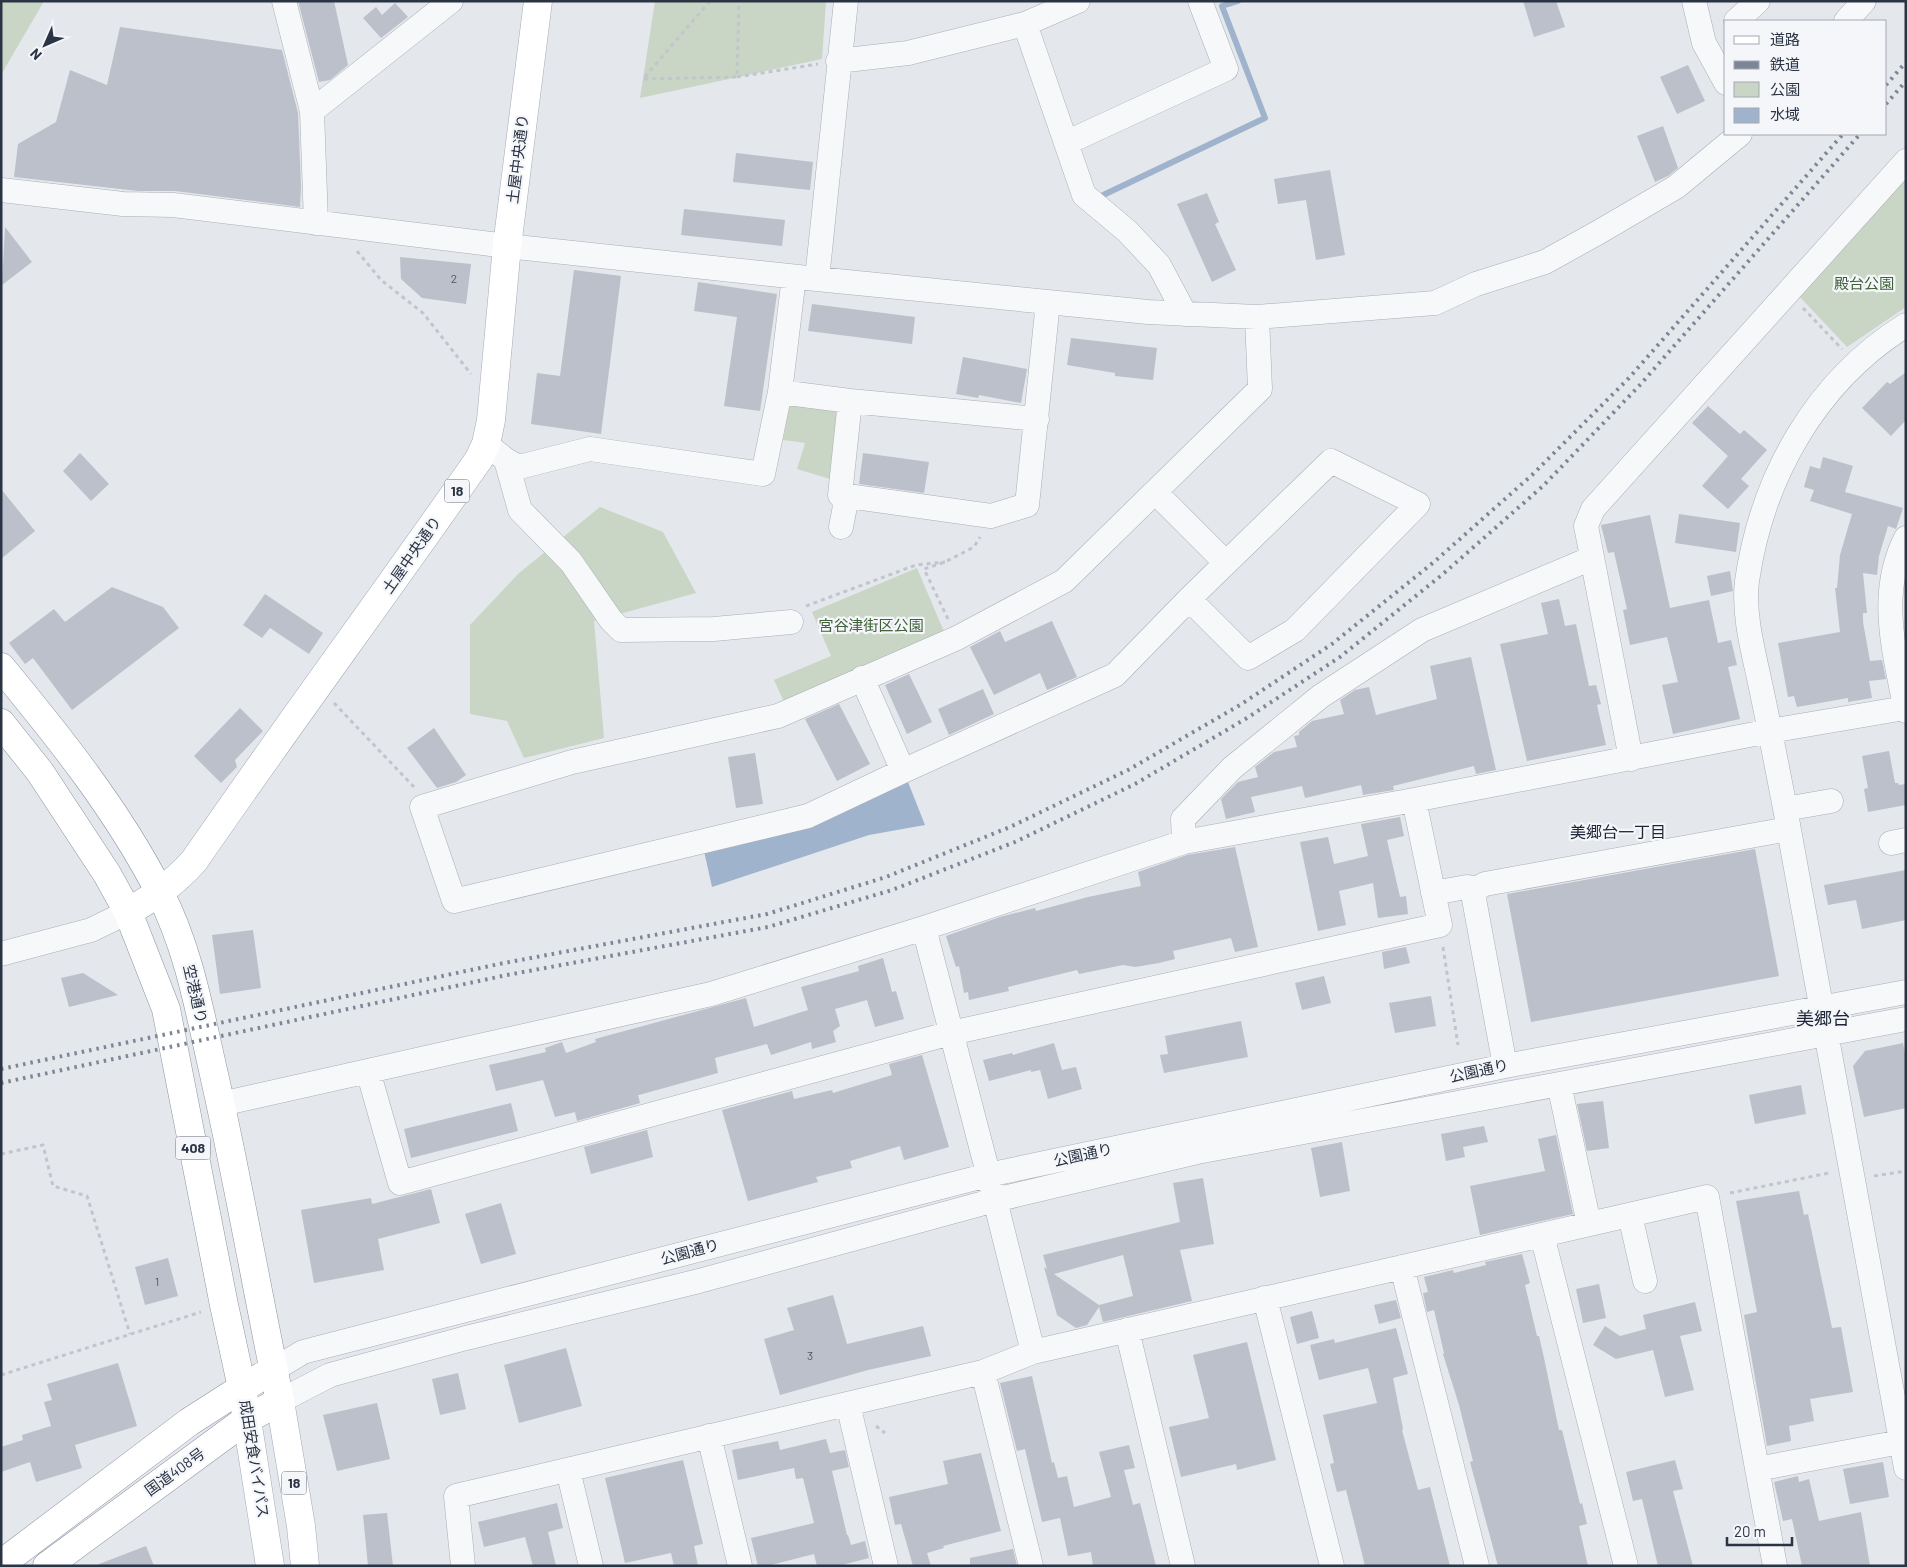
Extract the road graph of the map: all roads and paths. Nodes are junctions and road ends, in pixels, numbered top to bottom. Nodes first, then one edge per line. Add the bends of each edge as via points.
1 (284, 1) edge
2 (451, 1) edge
3 (538, 1) edge
4 (710, 1) edge
5 (739, 1) edge
6 (846, 1) edge
7 (1078, 1) edge
8 (1200, 1) edge
9 (1694, 1) edge
10 (1758, 1) edge
11 (1864, 1) edge
12 (1737, 20) edge
13 (1847, 20) edge
14 (1025, 24) junction
15 (1724, 31) edge
16 (1704, 43) junction
17 (838, 61) junction
18 (736, 77) junction
19 (1724, 79) edge
20 (312, 111) junction
21 (1739, 135) edge
22 (1066, 143) junction
23 (1906, 161) edge
24 (1, 190) edge
25 (316, 223) junction
26 (507, 246) junction
27 (358, 252) dead end
28 (806, 278) junction
29 (1788, 292) junction
30 (1048, 302) junction
31 (1185, 314) junction
32 (1257, 317) junction
33 (1906, 325) edge
34 (1846, 353) dead end
35 (475, 379) dead end
36 (780, 392) junction
37 (850, 401) junction
38 (1037, 419) junction
39 (496, 452) junction
40 (1155, 492) junction
41 (847, 496) junction
42 (991, 516) junction
43 (841, 527) dead end
44 (1906, 538) edge
45 (1592, 558) junction
46 (945, 562) junction
47 (1226, 563) junction
48 (1189, 600) junction
49 (811, 605) dead end
50 (791, 622) dead end
51 (956, 638) junction
52 (1, 666) edge
53 (862, 678) junction
54 (318, 686) junction
55 (1906, 710) edge
56 (1, 723) edge
57 (1770, 731) junction
58 (1631, 759) junction
59 (398, 770) dead end
60 (902, 771) junction
61 (1414, 800) junction
62 (1830, 801) dead end
63 (1786, 819) junction
64 (1184, 842) junction
65 (1476, 889) junction
66 (160, 893) junction
67 (1433, 893) junction
68 (128, 912) junction
69 (1440, 925) junction
70 (924, 928) junction
71 (1, 954) edge
72 (1906, 992) edge
73 (1820, 1007) junction
74 (1906, 1019) edge
75 (951, 1033) junction
76 (1825, 1034) junction
77 (1458, 1045) dead end
78 (1505, 1066) junction
79 (368, 1071) junction
80 (1559, 1084) junction
81 (221, 1104) junction
82 (1, 1154) edge
83 (1906, 1171) edge
84 (1836, 1172) dead end
85 (988, 1175) junction
86 (1873, 1176) dead end
87 (1707, 1197) junction
88 (995, 1200) junction
89 (1630, 1215) junction
90 (1589, 1224) junction
91 (1542, 1235) junction
92 (1402, 1267) junction
93 (1645, 1281) dead end
94 (1265, 1298) junction
95 (224, 1305) junction
96 (1127, 1330) junction
97 (130, 1334) junction
98 (1033, 1352) junction
99 (274, 1370) junction
100 (983, 1372) junction
101 (1, 1375) edge
102 (242, 1388) junction
103 (280, 1401) junction
104 (848, 1404) junction
105 (247, 1419) junction
106 (709, 1436) junction
107 (1903, 1441) edge
108 (1906, 1468) edge
109 (1757, 1469) junction
110 (568, 1470) junction
111 (1, 1564) edge
112 (46, 1566) edge
113 (270, 1566) edge
114 (305, 1566) edge
115 (463, 1566) edge
116 (591, 1566) edge
117 (740, 1566) edge
118 (886, 1566) edge
119 (1031, 1566) edge
120 (1183, 1566) edge
121 (1332, 1566) edge
122 (1477, 1566) edge
123 (1626, 1566) edge
124 (1775, 1566) edge

1 - 20 street
2 - 20 street
3 - 26 main road, 土屋中央通り / 18
4 - 18 path via 643,79
5 - 18 path
6 - 17 street
7 - 14 street
8 - 22 street via 1226,69
9 - 16 street
10 - 12 street
11 - 13 street
14 - 17 street via 908,53
14 - 22 street
15 - 16 street
16 - 19 street
17 - 18 path
17 - 28 street
20 - 25 street
21 - 32 street via 1676,187 1545,262 1476,284 1435,302
22 - 31 street via 1084,195 1127,231 1159,264
23 - 29 street
24 - 25 street via 123,204 173,205
25 - 26 street
26 - 28 street
26 - 39 main road, 土屋中央通り / 18 via 491,420
27 - 35 path via 381,280 423,313
28 - 30 street
28 - 36 street
29 - 34 path
29 - 45 street via 1593,509 1586,526
30 - 31 street
30 - 38 street
31 - 32 street
32 - 40 street via 1260,389
33 - 57 street via 1873,347 1826,394 1796,438 1765,505 1747,584 1748,625
36 - 37 street
36 - 39 street via 763,474 590,449 519,467
37 - 38 street
37 - 41 street via 840,495
38 - 42 street via 1027,505
39 - 50 street via 520,510 571,562 621,630 714,629
39 - 54 main road, 土屋中央通り / 18 via 479,459
40 - 47 street
40 - 51 street via 1064,581
41 - 42 street
41 - 43 street
42 - 46 path via 974,548
44 - 55 street via 1892,573 1889,599 1890,629
45 - 58 street
45 - 64 street via 1422,630 1321,696 1232,768 1183,819
46 - 49 path via 916,565
46 - 51 path via 924,569
47 - 48 street
47 - 48 street via 1331,461 1418,504 1296,630 1248,658
48 - 60 street via 1115,676
51 - 53 street
52 - 66 main road, 空港通り / 408 via 66,747 130,840
53 - 60 street
53 - 60 street via 778,716 572,762 422,806 454,901 808,816
54 - 59 path
54 - 66 main road, 土屋中央通り / 18 via 194,861
55 - 57 street
56 - 68 main road, 408 via 74,822
57 - 58 street
57 - 63 street
58 - 61 street
61 - 64 street
61 - 67 street
62 - 63 street
63 - 65 street via 1484,884
63 - 73 street
64 - 70 street
65 - 67 street
65 - 78 street via 1474,898
66 - 68 main road, 土屋中央通り / 18
66 - 81 main road, 空港通り / 408 via 188,961
67 - 69 street
68 - 71 street via 91,930
68 - 95 main road, 408 via 166,1009
69 - 75 street
69 - 77 path
70 - 75 street
70 - 79 street via 711,994
72 - 73 street, 公園通り
73 - 76 street
73 - 78 street, 公園通り
74 - 76 street, 公園通り
75 - 79 street via 400,1182
75 - 85 street
76 - 80 street, 公園通り
76 - 107 street
78 - 85 street, 公園通り
79 - 81 street
80 - 88 street, 公園通り via 1197,1152
80 - 90 street
81 - 99 main road, 空港通り / 408
82 - 97 path via 44,1145 53,1186 87,1196
83 - 86 path
84 - 87 path
85 - 88 street
85 - 99 street, 公園通り via 303,1352
87 - 89 street
87 - 109 street
88 - 98 street
88 - 103 street, 公園通り via 330,1375
89 - 90 street
89 - 93 street
90 - 91 street
91 - 92 street
91 - 123 street
92 - 94 street
92 - 122 street
94 - 96 street
94 - 121 street
95 - 97 path
95 - 102 main road, 408
96 - 98 street
96 - 120 street
97 - 101 path
98 - 100 street
99 - 102 main road, 成田安食バイパス
99 - 103 main road
100 - 104 street
100 - 119 street
102 - 105 main road, 成田安食バイパス / 18
102 - 111 main road, 国道408号 via 189,1422
103 - 105 main road, 国道408号
103 - 114 main road, 18
104 - 106 street
104 - 118 street
105 - 112 main road, 国道408号
105 - 113 main road, 成田安食バイパス / 18
106 - 110 street
106 - 117 street
107 - 108 street
107 - 109 street
109 - 124 street
110 - 115 street via 456,1496
110 - 116 street

